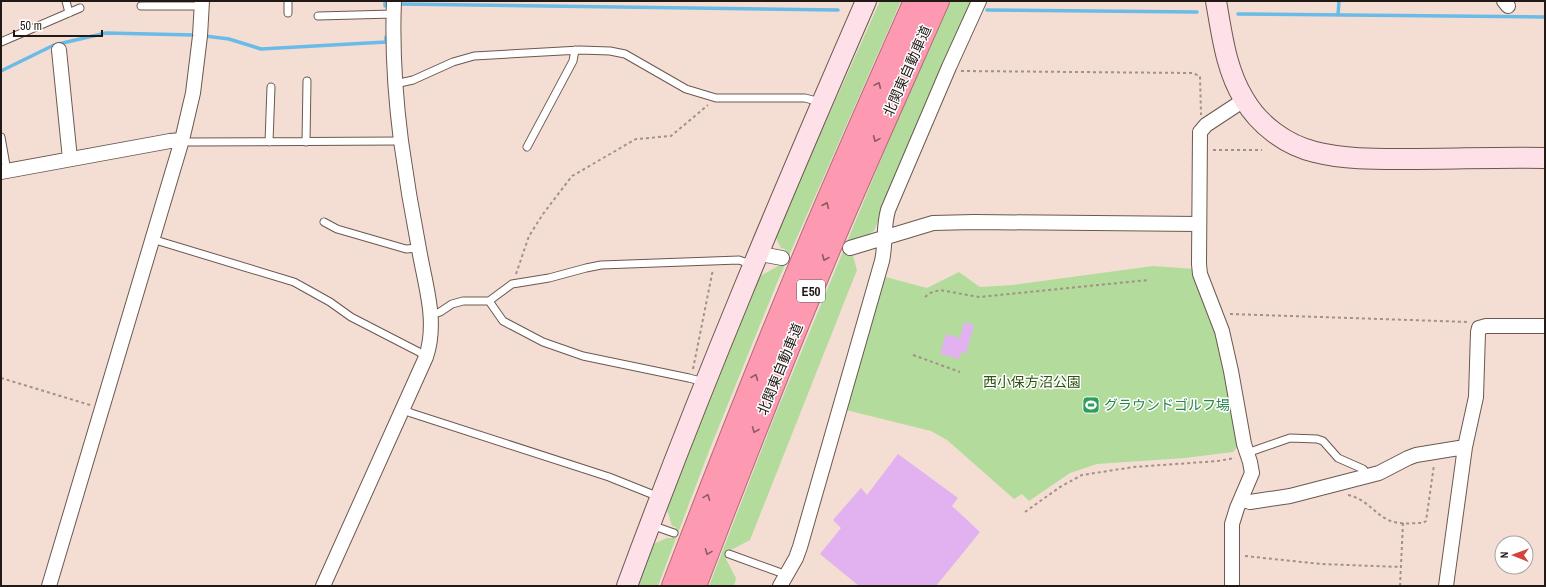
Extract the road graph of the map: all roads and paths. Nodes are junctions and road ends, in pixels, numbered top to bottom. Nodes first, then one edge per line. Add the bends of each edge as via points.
1 (66, 1) edge
2 (288, 1) edge
3 (866, 1) edge
4 (915, 1) edge
5 (938, 1) edge
6 (979, 1) edge
7 (1216, 1) edge
8 (202, 3) edge
9 (141, 6) dead end
10 (394, 7) edge
11 (80, 8) dead end
12 (68, 13) junction
13 (288, 14) dead end
14 (318, 16) dead end
15 (1, 42) edge
16 (59, 50) dead end
17 (575, 50) junction
18 (949, 67) junction
19 (306, 81) dead end
20 (395, 84) junction
21 (271, 87) dead end
22 (716, 98) junction
23 (1244, 100) junction
24 (822, 103) junction
25 (1206, 125) junction
26 (1, 136) edge
27 (182, 140) junction
28 (401, 141) junction
29 (270, 142) junction
30 (306, 142) junction
31 (527, 148) dead end
32 (1200, 150) junction
33 (1262, 150) dead end
34 (1545, 158) edge
35 (70, 159) junction
36 (4, 171) edge
37 (324, 222) dead end
38 (1199, 224) junction
39 (884, 237) junction
40 (152, 239) junction
41 (418, 248) junction
42 (850, 248) dead end
43 (755, 258) junction
44 (782, 258) dead end
45 (715, 260) junction
46 (1148, 280) dead end
47 (512, 284) junction
48 (925, 297) dead end
49 (489, 301) junction
50 (431, 315) junction
51 (1218, 319) junction
52 (1545, 326) edge
53 (1479, 328) junction
54 (913, 355) dead end
55 (426, 357) junction
56 (960, 372) dead end
57 (1, 378) edge
58 (699, 381) junction
59 (102, 409) junction
60 (402, 409) junction
61 (1465, 447) junction
62 (1436, 452) junction
63 (1247, 453) junction
64 (1369, 476) junction
65 (1327, 486) junction
66 (660, 497) junction
67 (1241, 499) junction
68 (1025, 512) dead end
69 (1403, 523) junction
70 (650, 524) junction
71 (674, 533) dead end
72 (729, 554) dead end
73 (1232, 555) junction
74 (1401, 567) junction
75 (784, 581) edge
76 (49, 586) edge
77 (323, 586) edge
78 (627, 586) edge
79 (673, 586) edge
80 (695, 586) edge
81 (1232, 586) edge
82 (1400, 586) edge
83 (1446, 586) edge

1 - 12 lane
2 - 13 lane
3 - 24 street
79 -> 4 highway, 北関東自動車道 / E50 via 802,260
5 -> 80 highway, 北関東自動車道 / E50 via 822,266
6 - 18 street
7 - 23 street via 1229,67
8 - 9 lane
8 - 27 street via 193,93
10 - 14 lane
10 - 20 street
11 - 12 lane
12 - 15 lane
16 - 35 street
17 - 20 lane via 474,56 453,62 413,80
17 - 22 lane via 625,54 686,89
17 - 31 lane via 574,61
18 - 25 path via 958,71 1192,73 1200,76 1200,114
18 - 39 street via 888,210 884,223
19 - 30 lane
20 - 28 street
21 - 29 lane
22 - 24 lane via 805,98
22 - 47 path via 671,136 636,139 572,176 529,236
23 - 25 street
23 - 34 street via 1269,128 1287,141 1314,152 1370,159
24 - 43 street
25 - 32 street via 1200,132
26 - 36 lane
27 - 29 lane
27 - 35 street
27 - 40 street
28 - 30 lane
28 - 41 street
29 - 30 lane
32 - 33 path
32 - 38 street
35 - 36 street
37 - 41 lane via 337,229 406,249
38 - 39 street via 933,223
38 - 51 street via 1200,274
39 - 42 street
39 - 75 street via 882,261 846,390 800,547
40 - 55 lane via 294,282 351,317
40 - 59 street
41 - 50 street
43 - 44 street
43 - 45 lane
43 - 58 street
45 - 47 lane via 601,265
45 - 58 path via 693,367
46 - 48 path via 979,297 940,290
47 - 49 lane
49 - 50 lane via 463,301
49 - 58 lane via 503,321 543,342 583,356
50 - 55 street via 430,342
51 - 53 path via 1229,314 1470,322
51 - 63 street
52 - 53 street
53 - 61 street via 1476,397
54 - 56 path
55 - 60 street
57 - 59 path
58 - 66 street
59 - 76 street
60 - 66 lane via 609,477
60 - 77 street
61 - 62 street
61 - 83 street
62 - 64 street via 1408,458
62 - 69 path via 1426,521
63 - 64 lane via 1290,438 1317,439 1323,441 1338,458 1363,469
63 - 67 street via 1252,473
63 - 68 path via 1218,461 1134,467 1082,475
64 - 65 street
65 - 67 street via 1259,501
65 - 69 path via 1340,494 1361,499 1388,519
66 - 70 street
67 - 73 street via 1232,524
69 - 74 path
70 - 71 lane
70 - 78 street
72 - 75 lane
73 - 74 path via 1321,564
73 - 81 street
74 - 82 path

